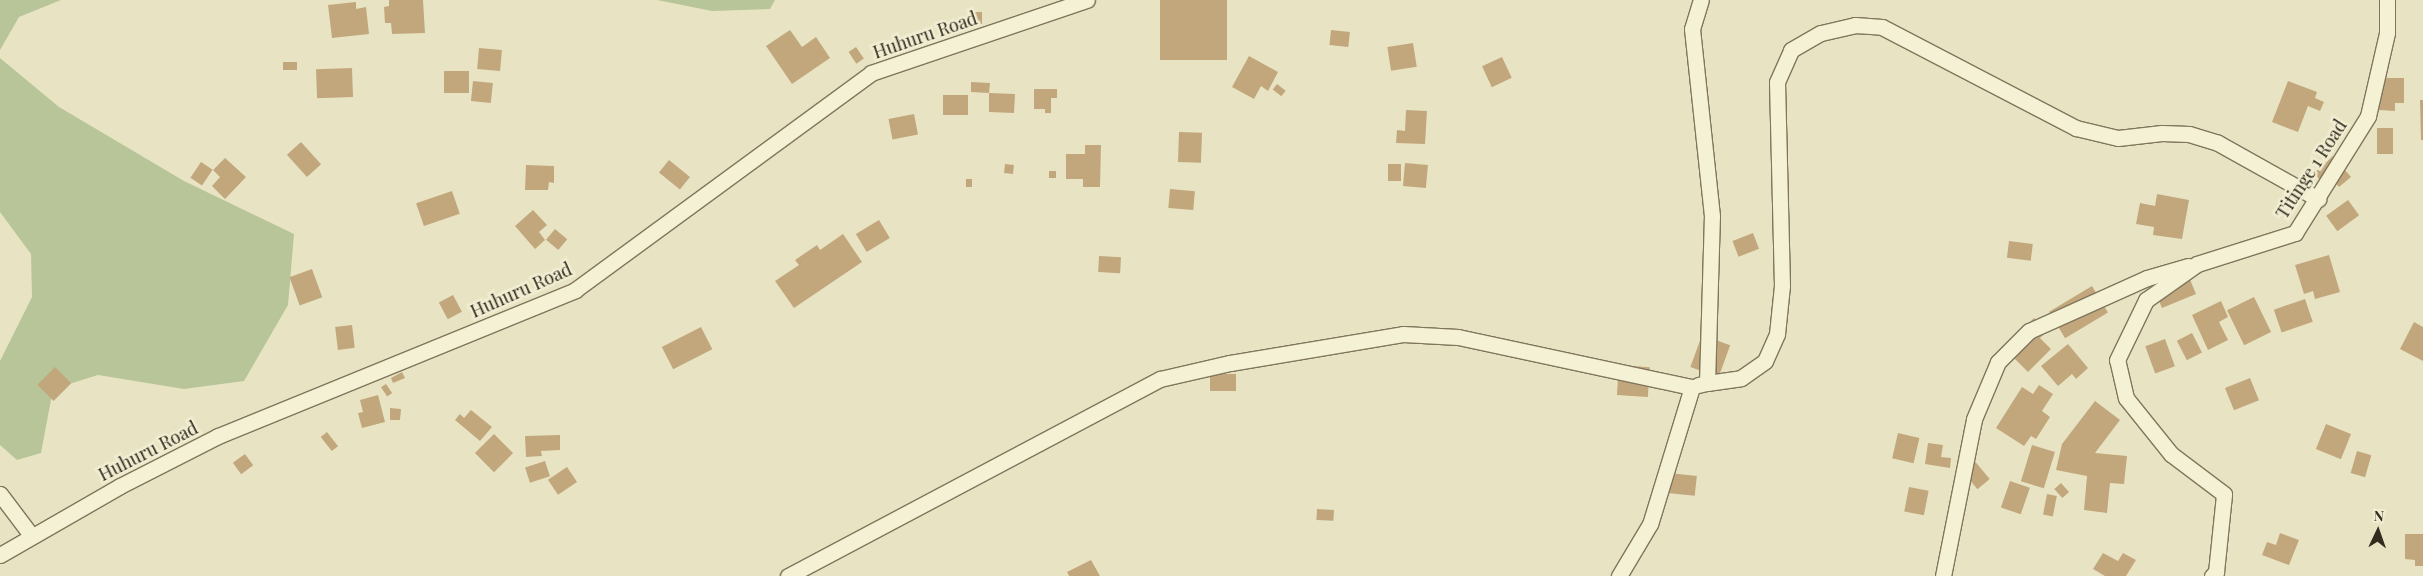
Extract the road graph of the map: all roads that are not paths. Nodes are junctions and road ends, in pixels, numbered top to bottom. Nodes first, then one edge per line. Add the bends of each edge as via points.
1 (1087, 0) edge
2 (1701, 0) edge
3 (2387, 0) edge
4 (2318, 199) junction
5 (2197, 264) junction
6 (1700, 385) junction
7 (0, 494) edge
8 (31, 535) junction
9 (0, 555) edge
10 (788, 576) edge
11 (1619, 576) edge
12 (1943, 576) edge
13 (2212, 576) edge

1 - 8 street, Huhuru Road via 871,73 575,290 218,436
2 - 6 street via 1692,29 1712,216
3 - 4 street, Titinge 1 Road via 2387,33 2368,116
4 - 5 street, Titinge 1 Road via 2295,233
4 - 6 street via 2218,143 2189,134 2162,133 2118,138 2076,128 1882,27 1855,25 1821,33 1791,50 1777,82 1782,286 1777,334 1765,361 1741,378
5 - 12 street via 2147,278 2029,331 1998,362 1974,419
5 - 13 street, Titinge 1 Road via 2146,300 2117,360 2126,398 2172,454 2224,494 2216,572
6 - 10 street via 1458,337 1403,334 1230,363 1160,379
6 - 11 street via 1650,524
7 - 8 street
8 - 9 street, Huhuru Road

